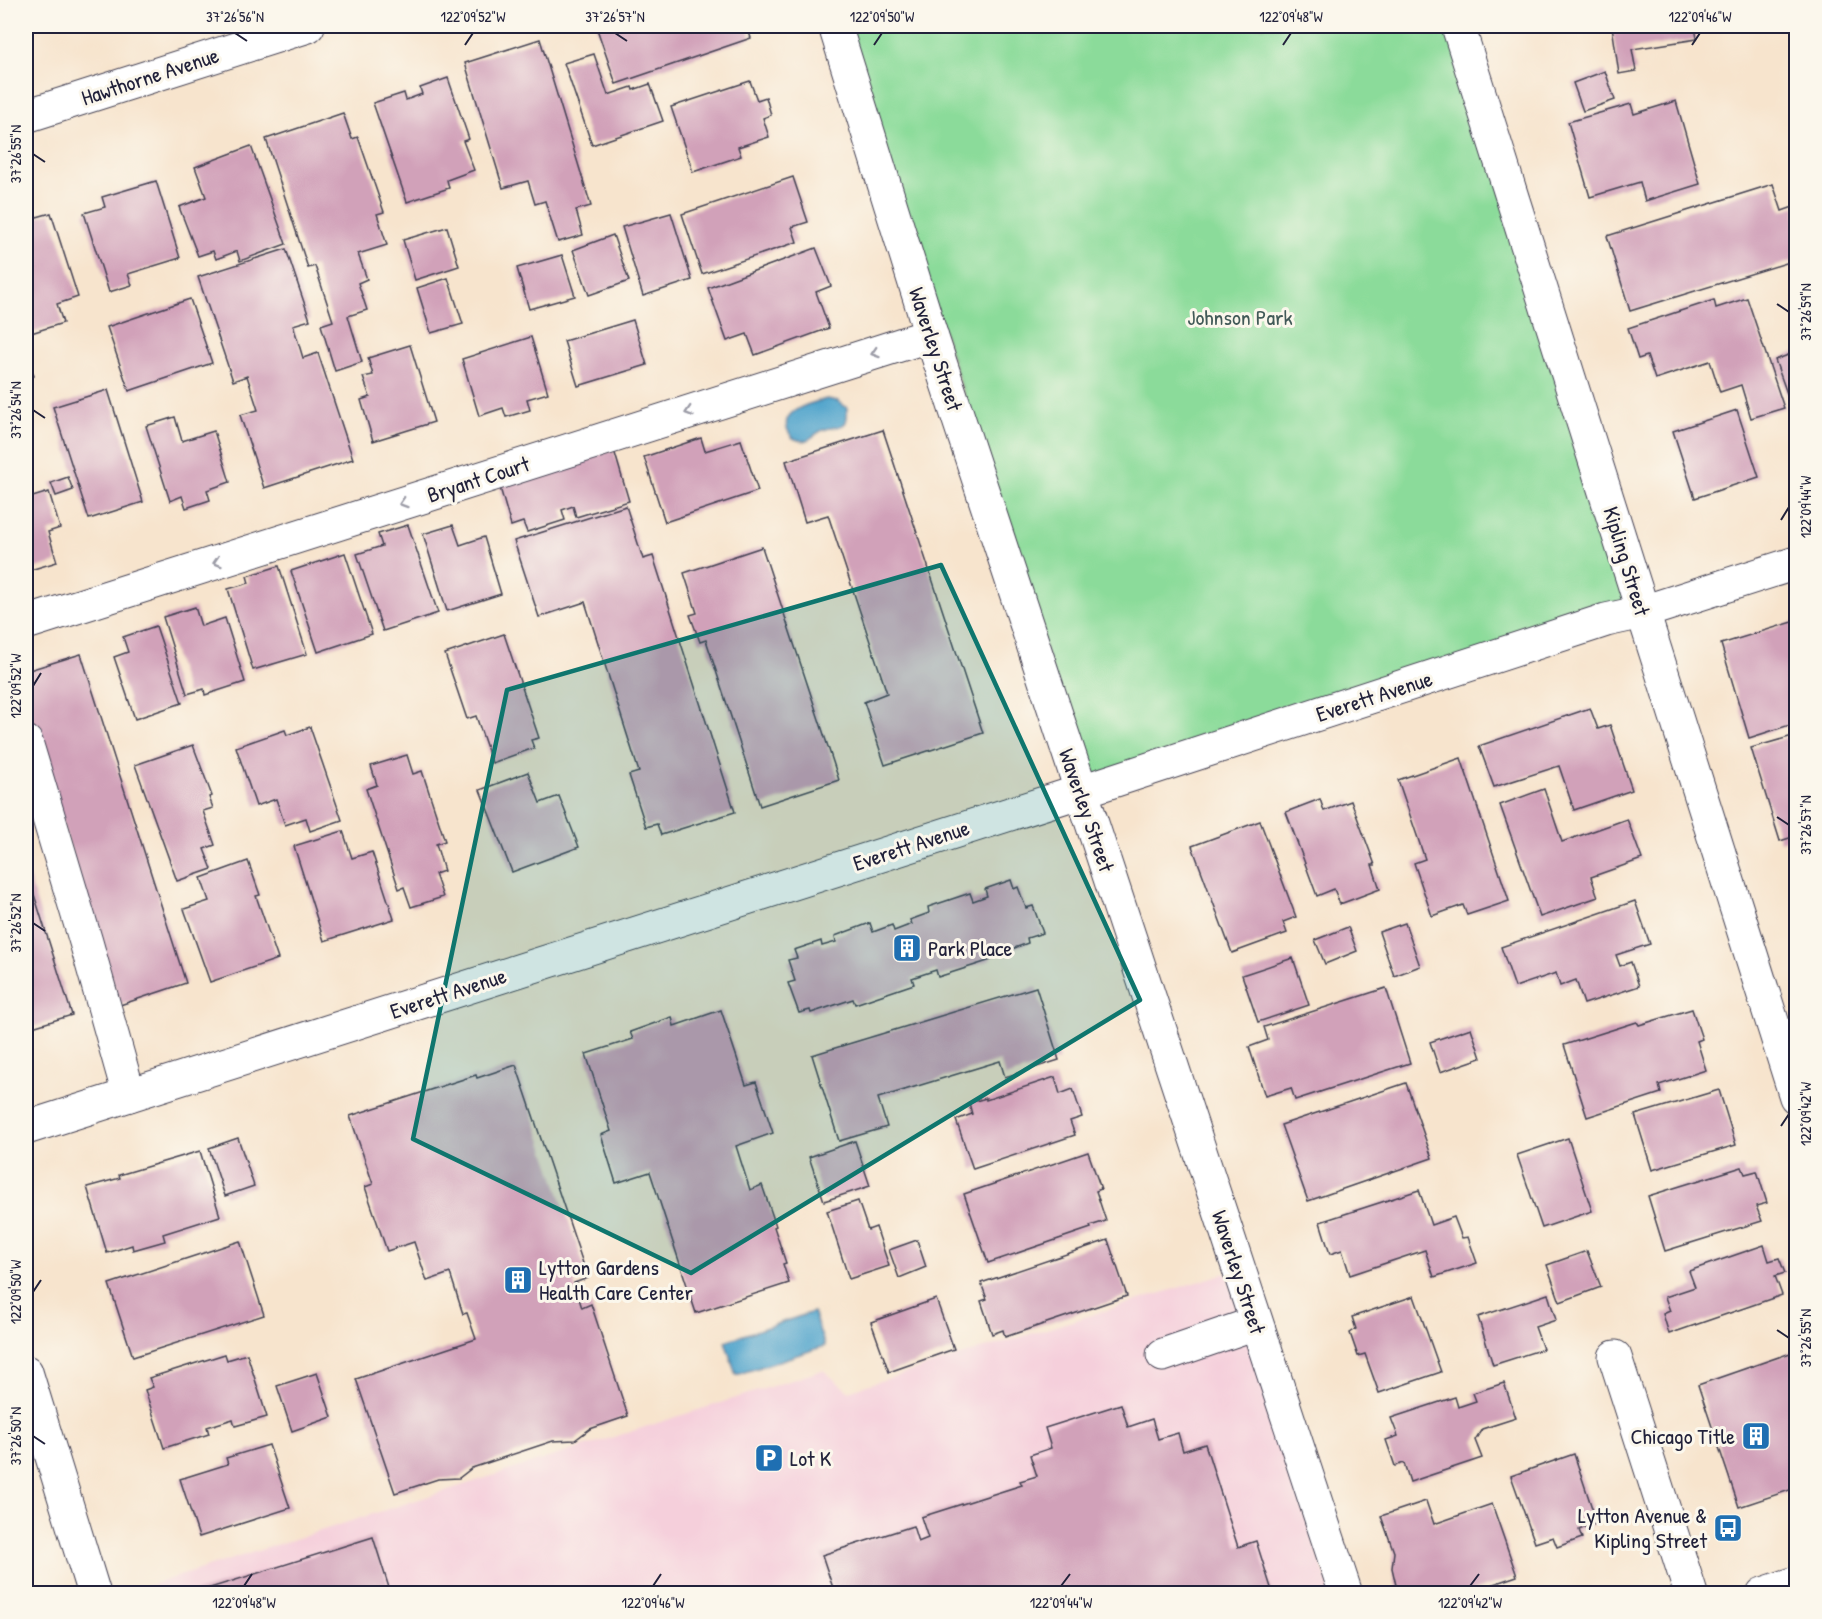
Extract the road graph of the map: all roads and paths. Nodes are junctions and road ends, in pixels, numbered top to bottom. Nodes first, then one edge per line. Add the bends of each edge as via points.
1 (308, 26) edge
2 (835, 26) edge
3 (1458, 26) edge
4 (26, 116) edge
5 (931, 335) junction
6 (1797, 563) edge
7 (1643, 612) junction
8 (26, 623) edge
9 (26, 742) edge
10 (1082, 791) junction
11 (129, 1095) junction
12 (1797, 1097) edge
13 (26, 1128) edge
14 (1256, 1323) junction
15 (1163, 1354) dead end
16 (1615, 1357) dead end
17 (26, 1371) edge
18 (94, 1593) edge
19 (1346, 1593) edge
20 (1691, 1593) edge

1 - 4 street, Hawthorne Avenue
2 - 5 street, Waverley Street
3 - 7 street, Kipling Street
5 -> 8 street, Bryant Court
5 - 10 street, Waverley Street
6 - 7 street, Everett Avenue
7 - 10 street, Everett Avenue via 1606,620
7 - 12 street, Kipling Street
9 - 11 street
10 - 11 street, Everett Avenue
10 - 14 street, Waverley Street
11 - 13 street, Everett Avenue
14 - 15 street
14 - 19 street, Waverley Street
16 - 20 street
17 - 18 street

